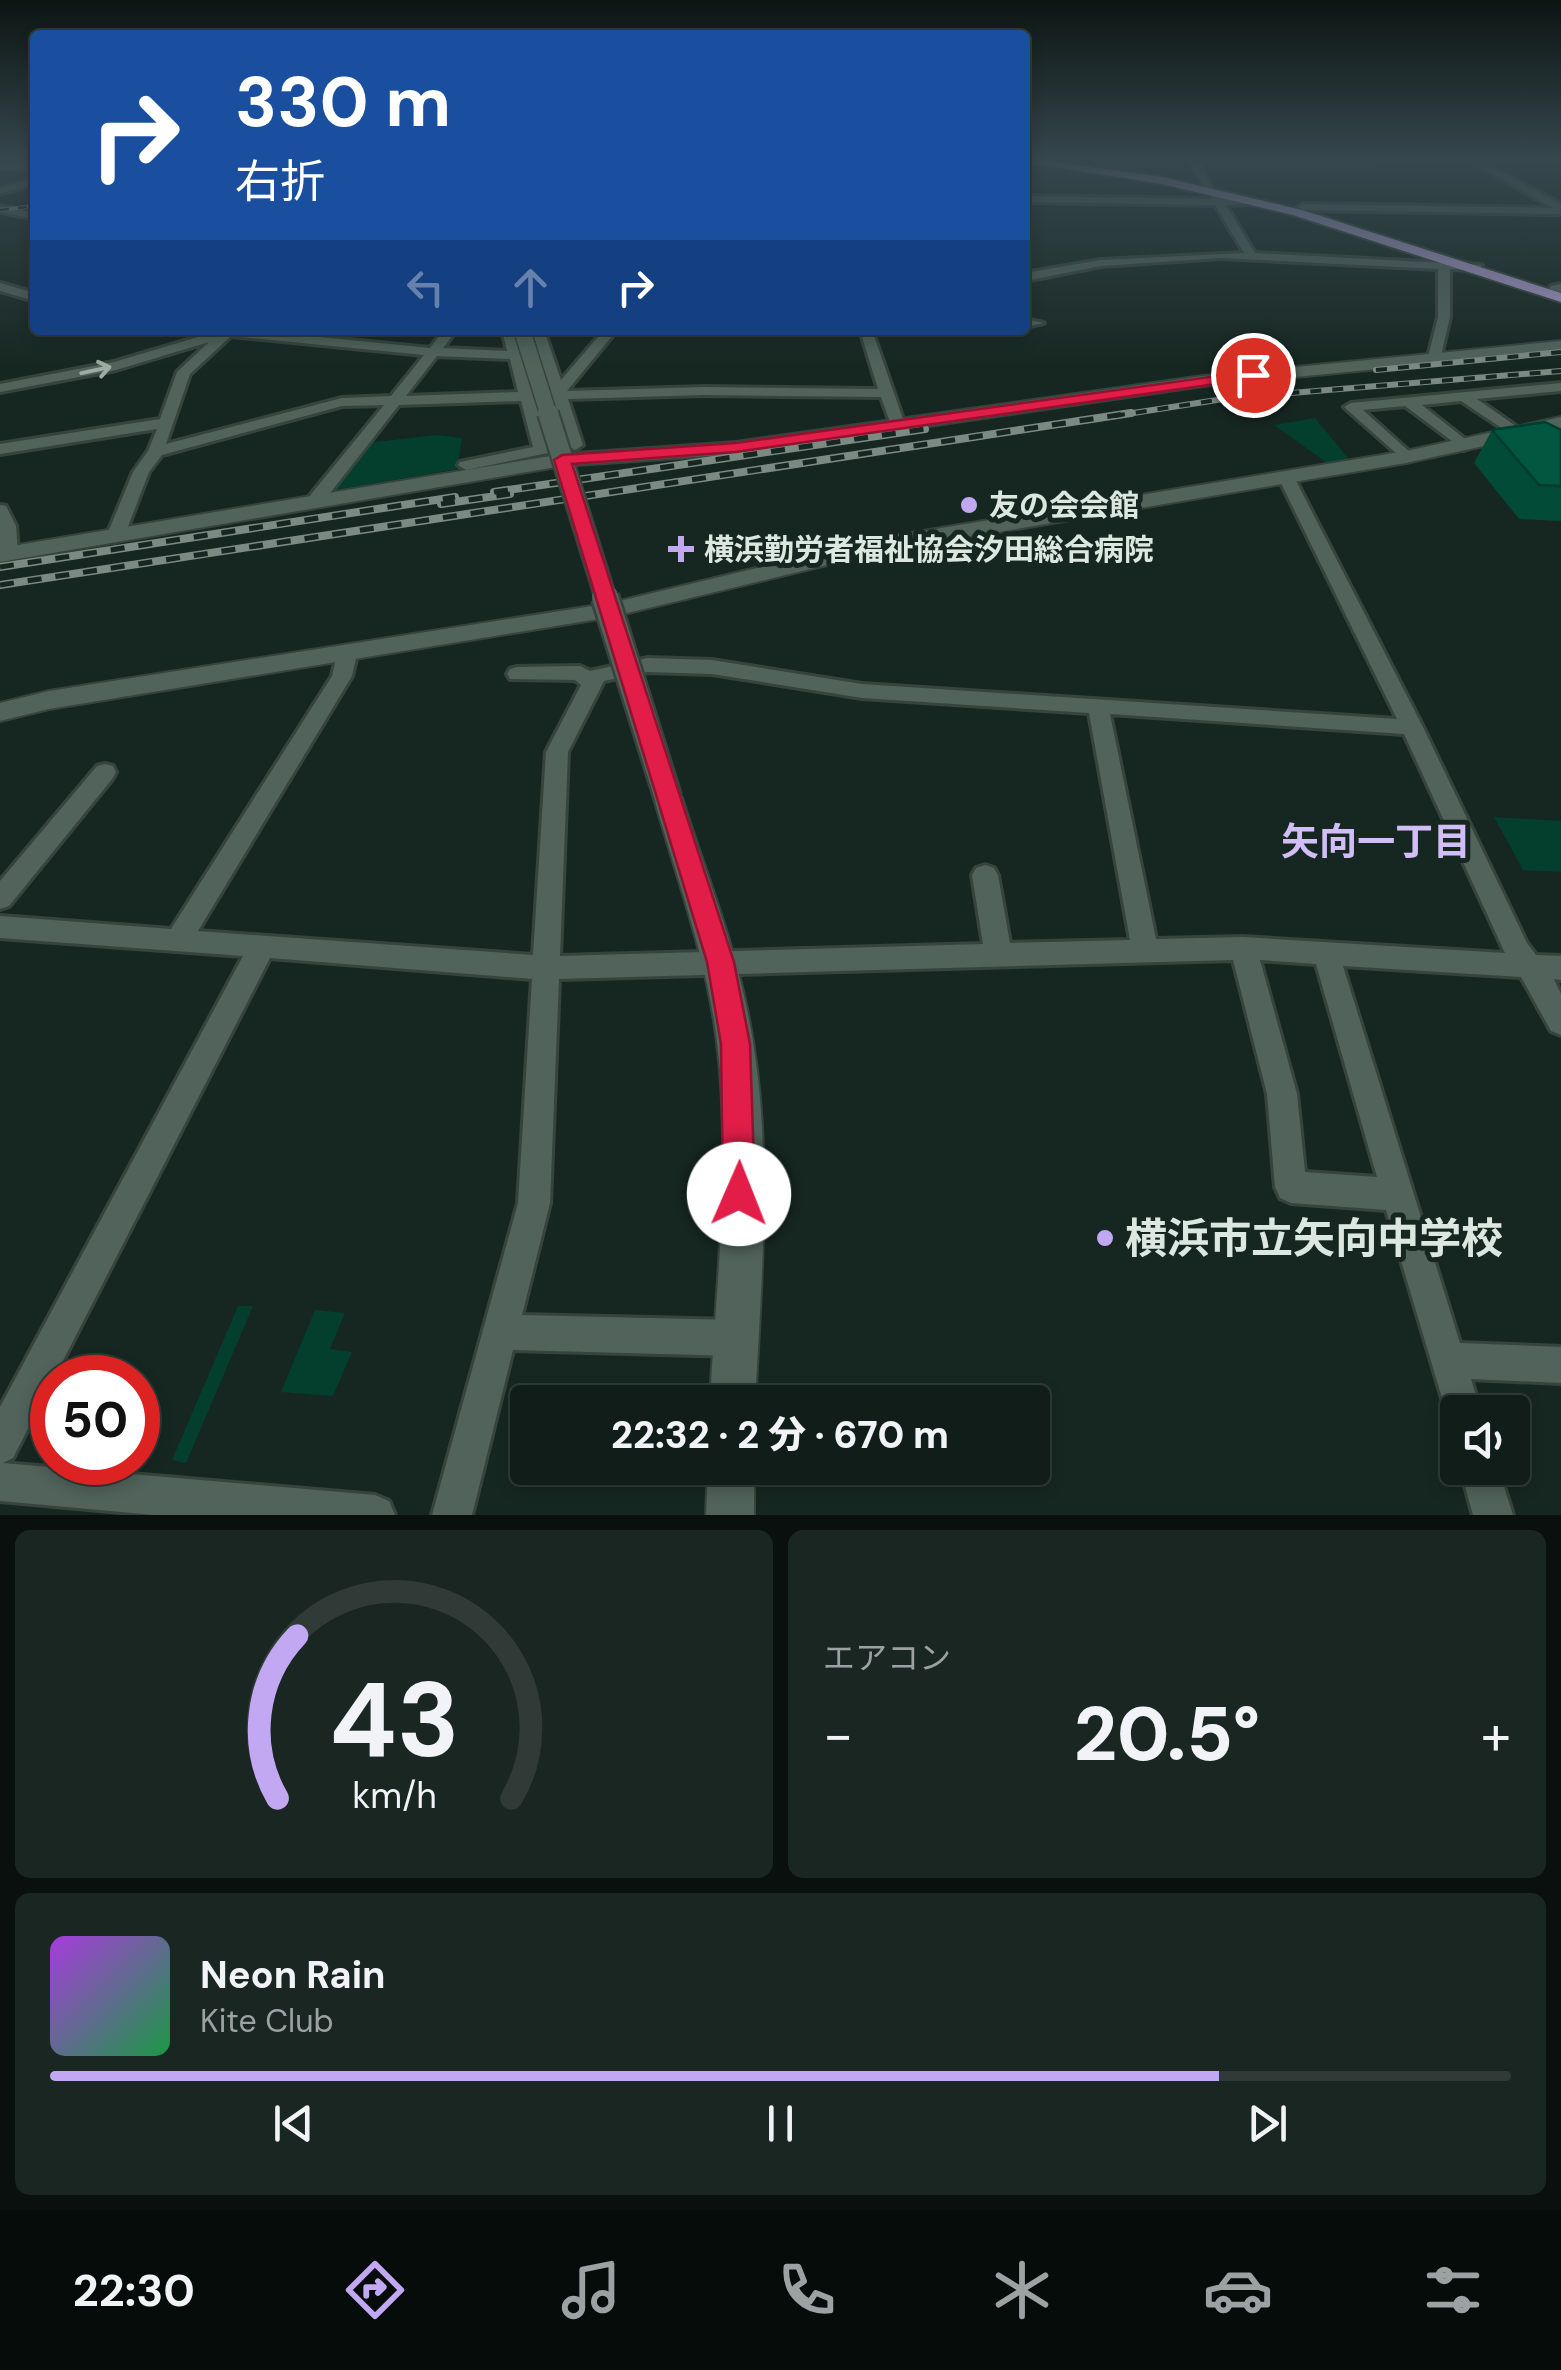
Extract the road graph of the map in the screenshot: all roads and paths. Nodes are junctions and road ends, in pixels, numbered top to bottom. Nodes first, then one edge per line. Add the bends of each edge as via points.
1 (1234, 229) edge
2 (1352, 229) edge
3 (1378, 229) edge
4 (1250, 254) junction
5 (1478, 267) junction
6 (1444, 268) junction
7 (1030, 276) edge
8 (0, 288) edge
9 (1560, 291) edge
10 (29, 296) edge
11 (0, 301) edge
12 (218, 335) edge
13 (225, 335) edge
14 (259, 335) edge
15 (447, 335) edge
16 (509, 335) edge
17 (524, 335) edge
18 (539, 335) edge
19 (607, 335) edge
20 (868, 335) edge
21 (1561, 346) edge
22 (434, 352) junction
23 (514, 356) junction
24 (546, 357) junction
25 (1435, 358) junction
26 (0, 388) edge
27 (1561, 388) edge
28 (887, 393) junction
29 (560, 394) junction
30 (526, 396) junction
31 (1463, 396) junction
32 (394, 400) junction
33 (1409, 402) junction
34 (164, 423) junction
35 (1561, 423) edge
36 (896, 425) junction
37 (1521, 439) junction
38 (1464, 446) junction
39 (0, 449) edge
40 (156, 452) junction
41 (569, 452) junction
42 (1406, 456) junction
43 (466, 465) dead end
44 (1286, 477) junction
45 (314, 502) junction
46 (0, 510) edge
47 (115, 537) junction
48 (4, 554) edge
49 (610, 610) junction
50 (347, 654) junction
51 (517, 674) dead end
52 (590, 682) junction
53 (1098, 706) junction
54 (10, 709) edge
55 (1412, 727) junction
56 (0, 734) edge
57 (104, 772) dead end
58 (985, 875) dead end
59 (0, 899) edge
60 (0, 928) edge
61 (177, 942) junction
62 (1243, 948) junction
63 (261, 949) junction
64 (1145, 949) junction
65 (998, 953) junction
66 (1326, 953) junction
67 (720, 962) junction
68 (1529, 966) junction
69 (546, 968) junction
70 (1561, 968) edge
71 (1561, 1022) edge
72 (1400, 1194) junction
73 (500, 1332) junction
74 (735, 1338) junction
75 (1448, 1360) junction
76 (1561, 1365) edge
77 (734, 1385) edge
78 (1458, 1395) edge
79 (0, 1445) edge
80 (0, 1482) edge
81 (731, 1485) edge
82 (1485, 1485) edge
83 (375, 1515) edge
84 (452, 1515) edge
85 (730, 1515) edge
86 (1494, 1515) edge

1 - 4 street
2 - 5 highway
3 - 9 highway
4 - 6 street
4 - 7 street via 1102,263
5 - 6 street
5 - 9 highway
6 - 25 street
8 - 10 street
10 - 11 street
26 -> 12 street via 116,366
13 - 34 street via 184,372
14 - 22 street
15 - 22 street
16 - 23 street
17 - 41 street, bridge
18 - 24 street
19 - 29 street
20 - 28 street
21 - 25 street
22 - 23 street
22 - 32 street
23 - 24 street
23 - 30 street
24 - 29 street
25 - 36 street via 1203,381
27 - 31 street
28 - 29 street
28 - 36 street
29 - 30 street
29 - 41 street
30 - 32 street
30 - 43 street via 542,450
31 - 33 street
31 - 37 street
32 - 40 street via 342,402
32 - 45 street
33 - 38 street
33 - 42 street via 1351,407
34 - 39 street
34 - 40 street
35 - 37 street
36 - 41 street via 736,448
37 - 38 street
38 - 42 street
40 - 47 street
41 - 45 street
41 - 49 street, bridge
42 - 44 street
44 - 49 street via 930,536
44 - 55 street
45 - 47 street
46 - 48 street via 7,526
47 - 48 street
49 - 50 street
49 - 67 street, bridge
50 - 54 street
50 - 61 street via 342,676
51 - 52 street via 580,673
52 - 53 street via 648,664 712,667 862,691
52 - 69 street via 557,752
53 - 55 street
53 - 64 street
54 - 56 street
55 - 68 street
57 - 59 street
58 - 65 street
60 - 61 street
61 - 63 street
62 - 64 street
62 - 66 street
62 - 72 street via 1282,1094 1291,1187
63 - 69 street
63 - 79 street
64 - 65 street
65 - 67 street
66 - 68 street
66 - 72 street
67 - 69 street
67 - 74 street via 736,1044 740,1121
68 - 70 street
68 - 71 street
69 - 73 street via 534,1203
72 - 75 street
73 - 74 street
73 - 84 street
74 - 77 street
75 - 76 street
75 - 78 street
80 - 83 street
81 - 85 street
82 - 86 street

